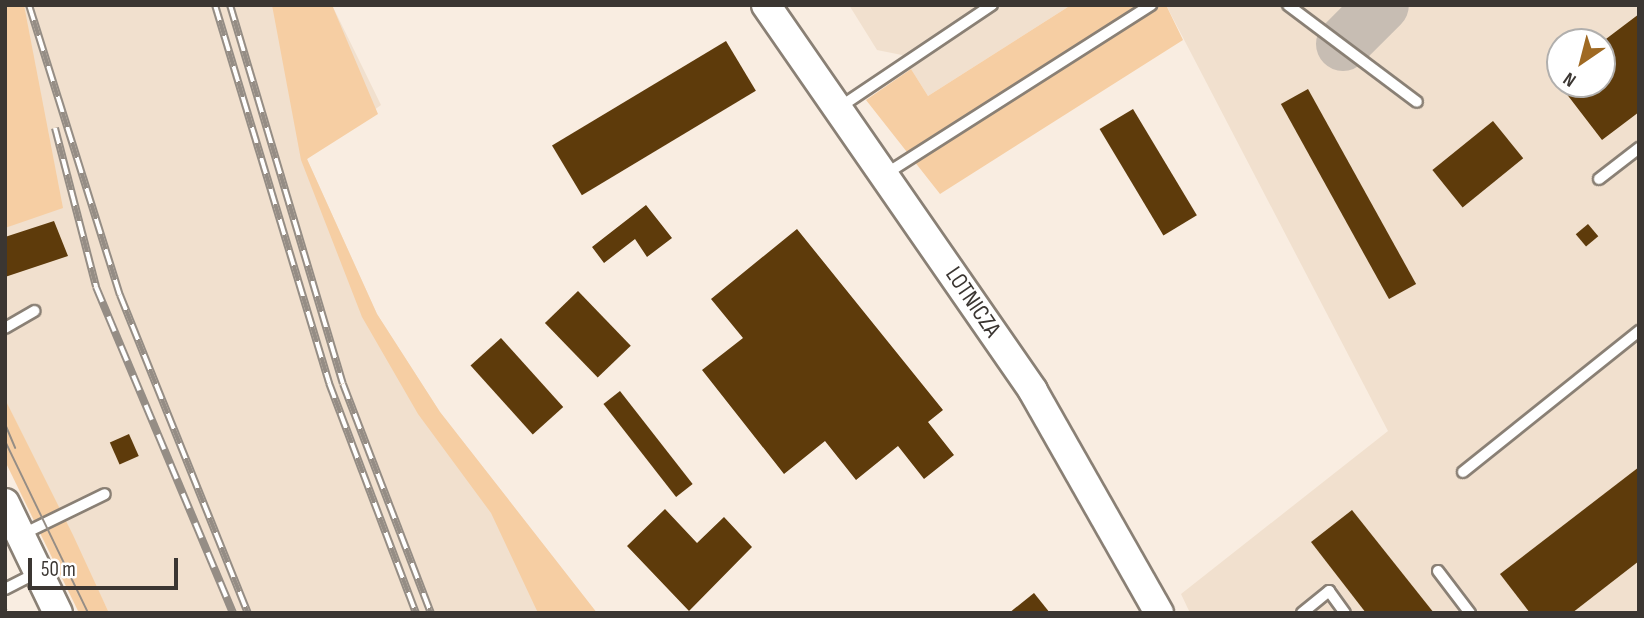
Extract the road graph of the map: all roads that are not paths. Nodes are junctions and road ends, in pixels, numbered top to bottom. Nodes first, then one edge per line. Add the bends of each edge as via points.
1 (766, 5) edge
2 (992, 5) edge
3 (1151, 5) edge
4 (1288, 5) edge
5 (1417, 102) dead end
6 (836, 109) junction
7 (1639, 148) edge
8 (884, 175) junction
9 (1599, 179) dead end
10 (34, 311) dead end
11 (5, 328) edge
12 (1639, 331) edge
13 (1463, 472) dead end
14 (105, 494) dead end
15 (5, 503) edge
16 (21, 536) junction
17 (1438, 571) dead end
18 (38, 572) junction
19 (5, 589) edge
20 (58, 613) edge
21 (1159, 613) edge
22 (1302, 613) edge
23 (1345, 613) edge
24 (1471, 613) edge

1 - 6 street, LOTNICZA
2 - 6 lane
3 - 8 lane
4 - 5 lane
6 - 8 street, LOTNICZA
7 - 9 lane
8 - 21 street, LOTNICZA via 1033,391
10 - 11 lane
12 - 13 lane
14 - 16 lane
15 - 16 street
16 - 18 street
17 - 24 lane
18 - 19 lane
18 - 20 street
22 - 23 lane via 1329,591

